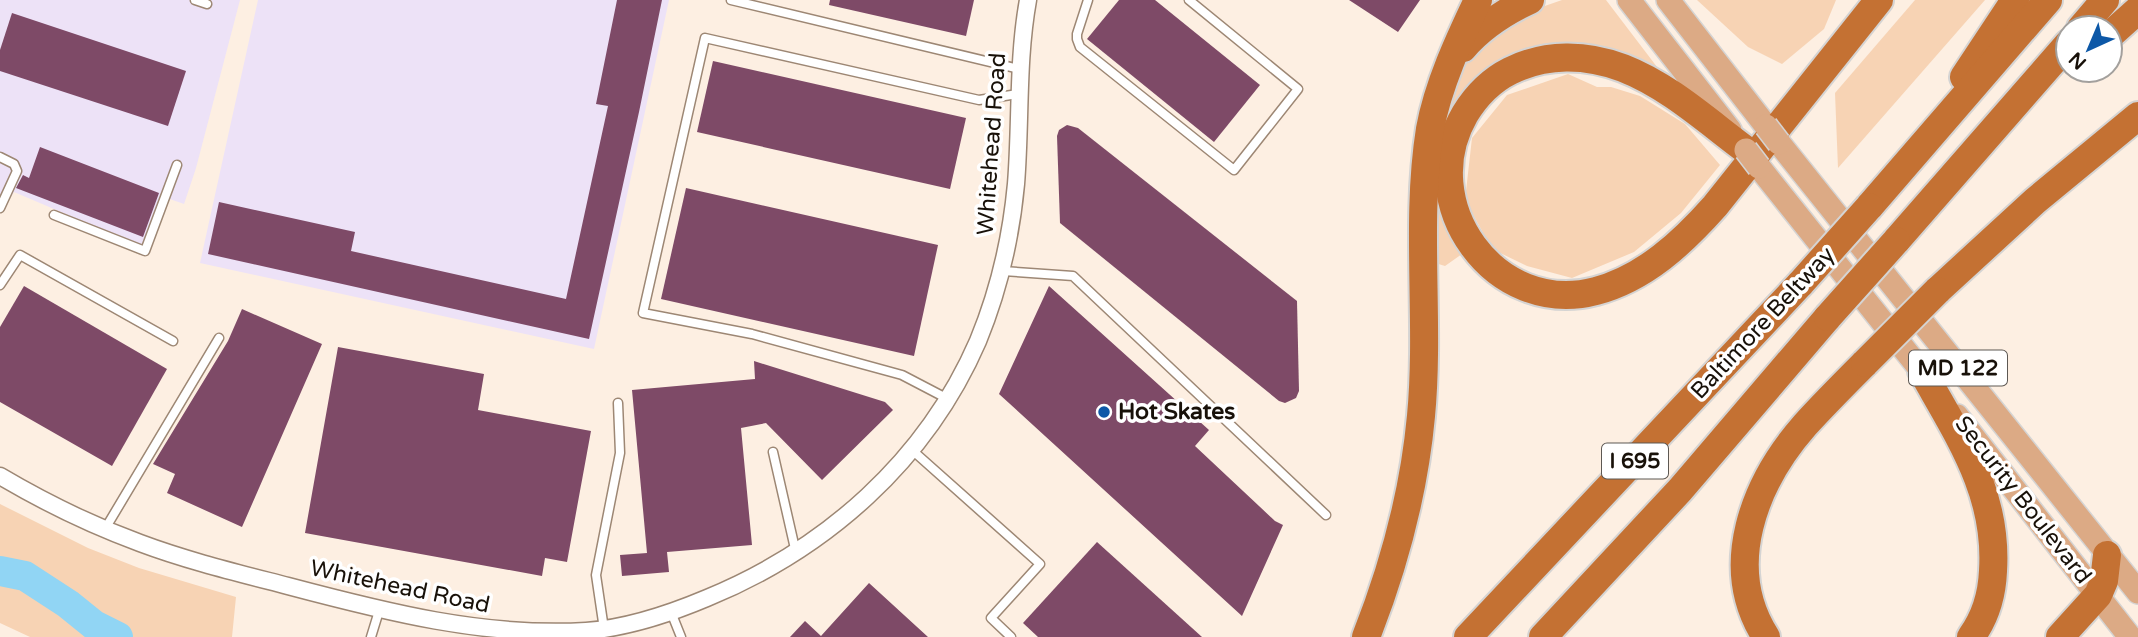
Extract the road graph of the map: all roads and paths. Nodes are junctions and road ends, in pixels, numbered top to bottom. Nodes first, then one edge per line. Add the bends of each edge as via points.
1 (195, 0) edge
2 (731, 0) edge
3 (1028, 0) edge
4 (1088, 0) edge
5 (1189, 0) edge
6 (1478, 0) edge
7 (1530, 0) edge
8 (1629, 0) edge
9 (1668, 0) edge
10 (1879, 0) edge
11 (2015, 0) edge
12 (2048, 0) edge
13 (2105, 0) edge
14 (207, 4) dead end
15 (2138, 10) edge
16 (2093, 14) edge
17 (2124, 23) edge
18 (2054, 60) edge
19 (1452, 61) junction
20 (1020, 69) junction
21 (2055, 84) edge
22 (1018, 94) junction
23 (2138, 116) edge
24 (0, 157) edge
25 (1753, 159) junction
26 (177, 164) dead end
27 (1903, 169) junction
28 (1953, 176) junction
29 (0, 208) edge
30 (54, 215) dead end
31 (1003, 271) junction
32 (0, 285) edge
33 (219, 338) dead end
34 (173, 341) dead end
35 (1922, 371) junction
36 (948, 399) junction
37 (618, 403) dead end
38 (912, 450) junction
39 (773, 452) dead end
40 (0, 476) edge
41 (1326, 515) dead end
42 (105, 529) junction
43 (796, 553) junction
44 (2107, 555) junction
45 (2138, 592) edge
46 (2098, 595) junction
47 (379, 611) junction
48 (671, 612) junction
49 (2138, 626) edge
50 (604, 629) junction
51 (585, 634) edge
52 (371, 637) edge
53 (681, 637) edge
54 (1012, 637) edge
55 (1366, 637) edge
56 (1468, 637) edge
57 (1543, 637) edge
58 (1766, 637) edge
59 (1971, 637) edge
60 (2060, 637) edge
61 (2130, 637) edge

1 - 14 lane
2 - 20 lane
3 - 20 street, Whitehead Road
4 - 5 lane via 1077,34 1080,47 1234,170 1298,89
6 - 19 highway
7 - 19 highway via 1488,23
8 - 25 main road, Security Boulevard / MD 122
9 - 44 main road, Security Boulevard / MD 122
10 - 25 highway via 1715,206 1690,234 1650,266 1596,291 1545,292 1502,275 1472,245 1459,224 1447,175 1450,149 1471,104 1504,74 1544,58 1590,59 1622,68 1676,96
11 - 27 highway
12 - 27 highway, Baltimore Beltway / I 695
13 - 16 highway
15 - 17 highway
18 - 28 highway, Baltimore Beltway / I 695
19 - 55 highway via 1439,93 1426,164 1423,378 1412,482 1396,550
20 - 22 street, Whitehead Road
21 - 28 highway
22 - 31 street, Whitehead Road via 1016,181
22 - 36 lane via 979,100 705,38 643,313 752,334 902,375
23 - 58 highway, bridge via 2044,192 1937,291 1804,426 1767,480 1744,555 1748,599
24 - 29 lane via 17,171
25 - 35 main road, Security Boulevard / MD 122
26 - 30 lane via 145,251
27 - 56 highway, Baltimore Beltway / I 695, bridge
28 - 57 highway, Baltimore Beltway / I 695, bridge via 1680,490
31 - 36 street, Whitehead Road via 978,341
31 - 41 lane via 1073,275
32 - 34 lane via 20,255
33 - 42 lane
35 - 46 main road, Security Boulevard / MD 122
35 - 59 highway via 1969,454 1992,525 1992,587
36 - 38 street, Whitehead Road
37 - 50 lane via 620,453 596,575
38 - 43 street, Whitehead Road via 865,500
38 - 54 lane via 1040,564 991,618
39 - 43 lane
40 - 42 street, Whitehead Road
42 - 47 street, Whitehead Road via 192,560
43 - 48 street, Whitehead Road
44 - 45 main road, Security Boulevard / MD 122
44 - 46 highway
46 - 49 main road via 2115,597
46 - 60 highway
46 - 61 main road, Security Boulevard / MD 122
47 - 51 street, Whitehead Road via 489,630
47 - 52 lane
48 - 50 street, Whitehead Road
48 - 53 lane
50 - 51 street, Whitehead Road

